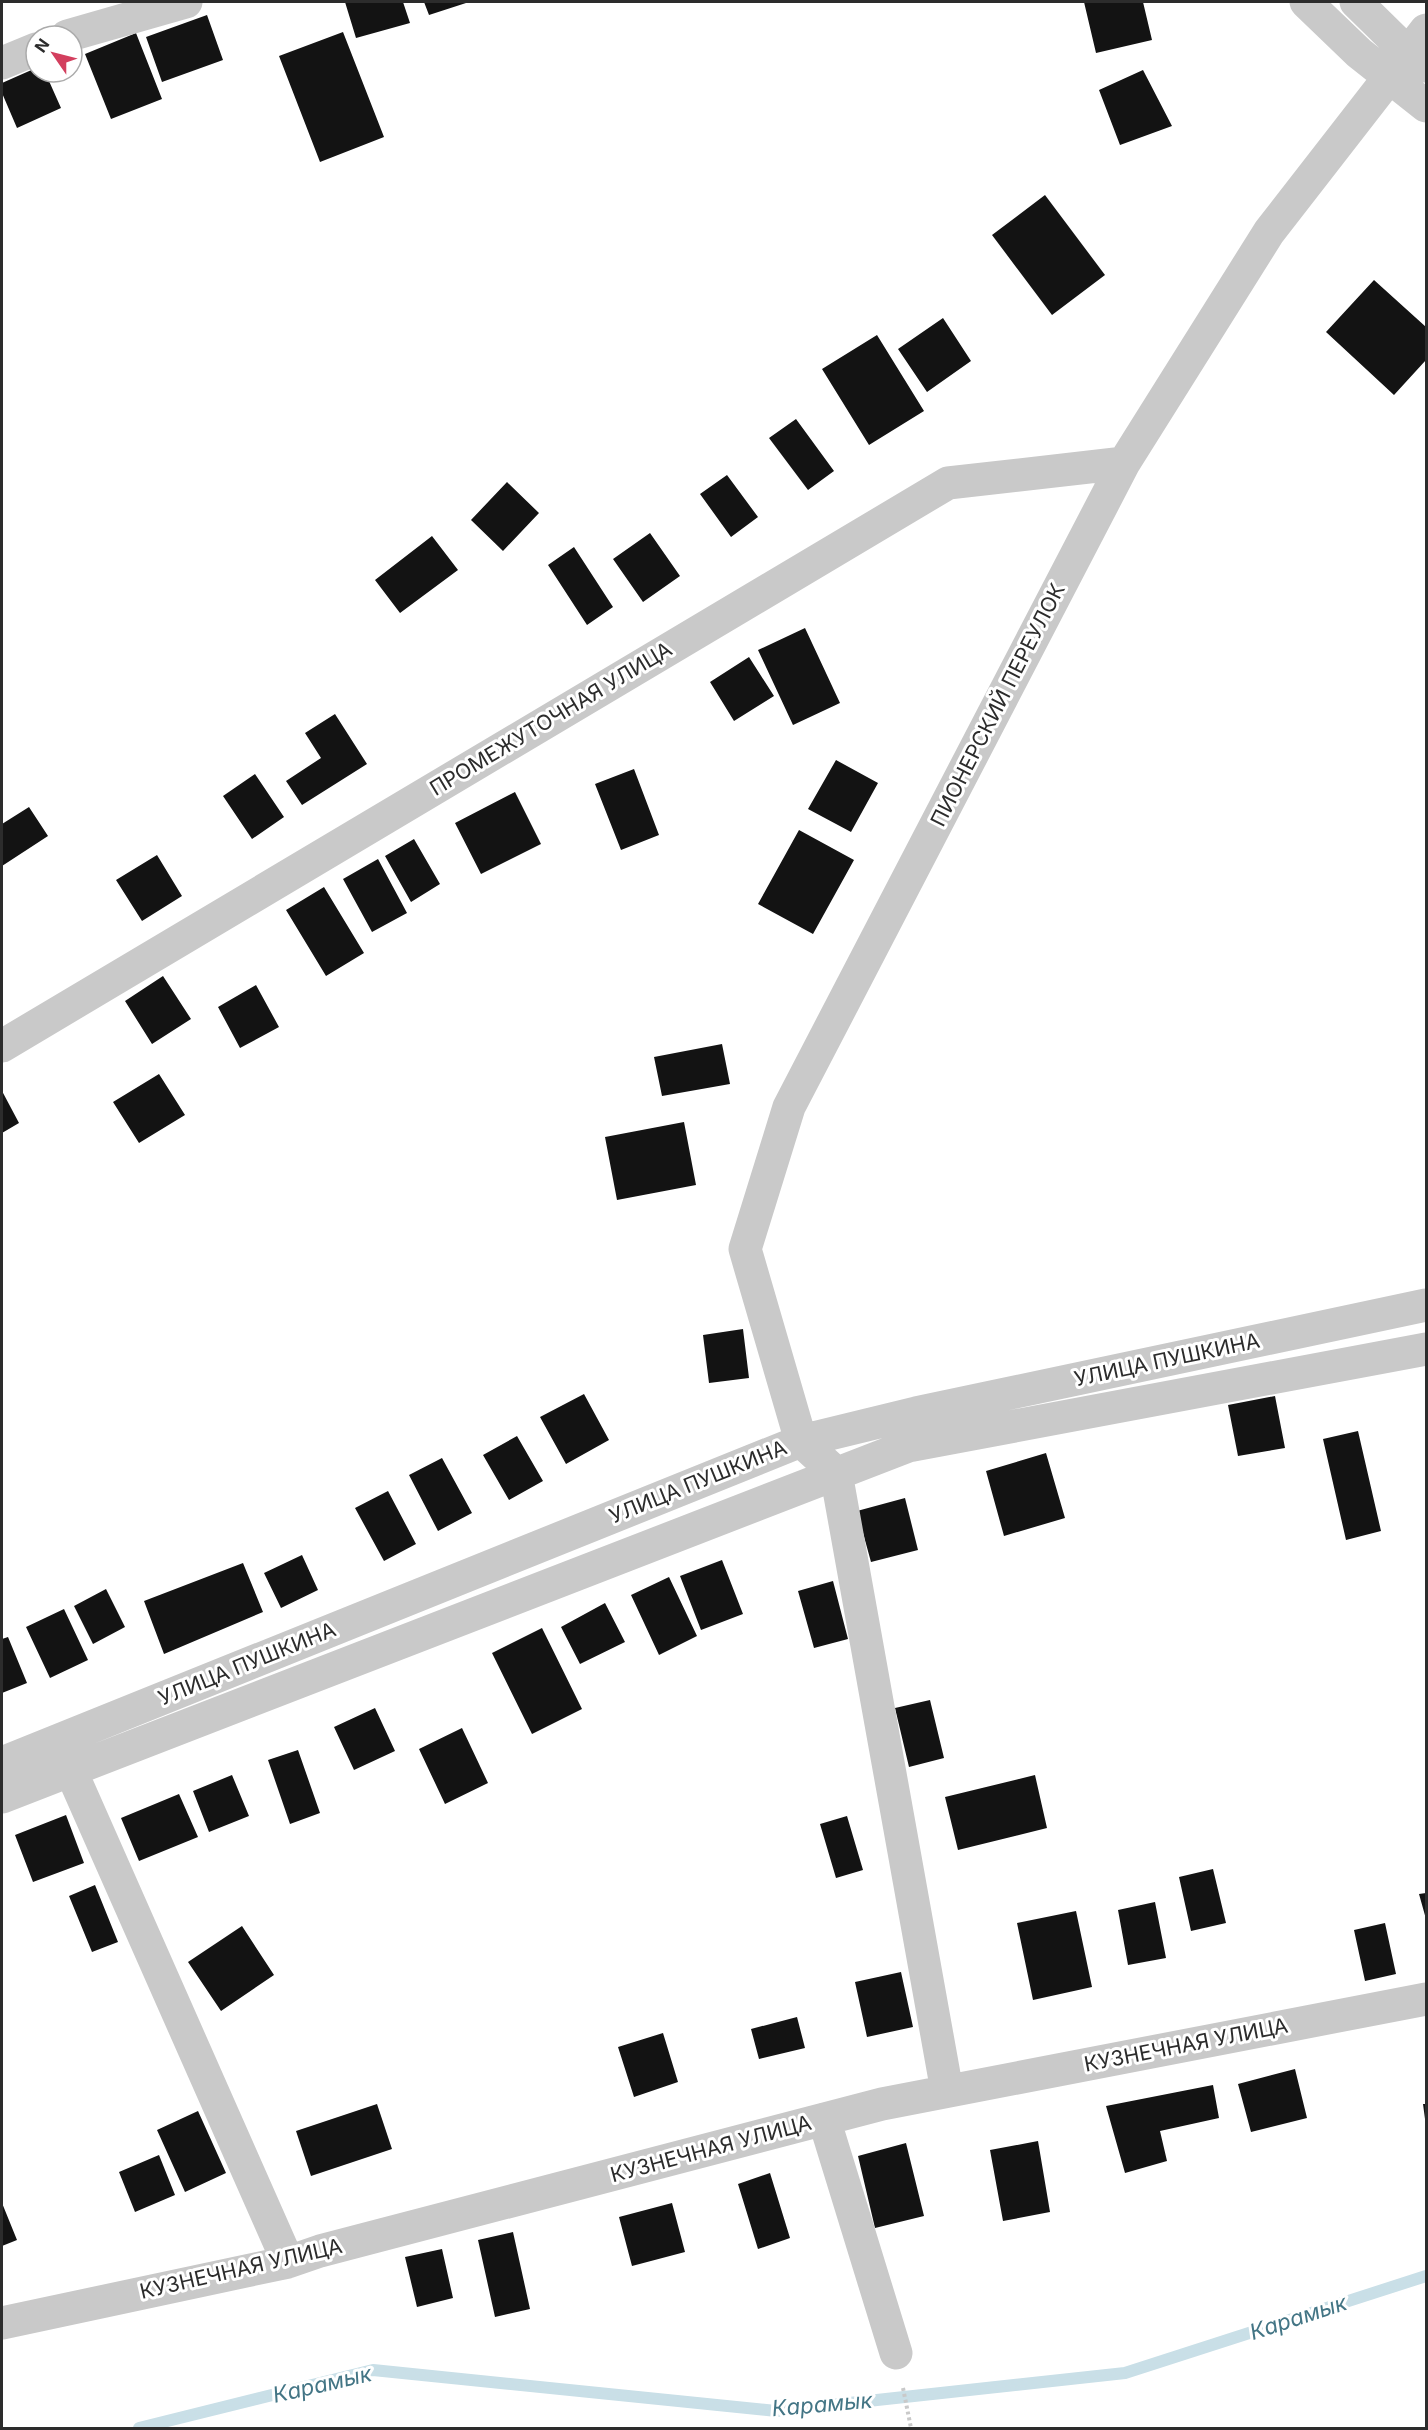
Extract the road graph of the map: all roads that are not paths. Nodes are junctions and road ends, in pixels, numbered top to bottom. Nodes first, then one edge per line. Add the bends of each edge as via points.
1 (186, 2) edge
2 (1306, 2) edge
3 (1356, 2) edge
4 (84, 31) edge
5 (24, 54) edge
6 (1412, 57) edge
7 (2, 63) edge
8 (1426, 106) edge
9 (1124, 463) junction
10 (2, 1046) edge
11 (1426, 1305) edge
12 (1426, 1349) edge
13 (801, 1440) junction
14 (836, 1473) junction
15 (2, 1763) edge
16 (71, 1771) junction
17 (2, 1797) edge
18 (1426, 1998) edge
19 (947, 2091) junction
20 (824, 2119) junction
21 (288, 2262) junction
22 (2, 2324) edge
23 (896, 2353) dead end

1 - 4 street
2 - 6 street via 1359,53
3 - 6 street
5 - 7 street
6 - 8 street
6 - 9 street, ПИОНЕРСКИЙ ПЕРЕУЛОК via 1269,232
9 - 10 street, ПРОМЕЖУТОЧНАЯ УЛИЦА via 948,483
9 - 13 street, ПИОНЕРСКИЙ ПЕРЕУЛОК via 789,1107 746,1250
11 - 13 street, УЛИЦА ПУШКИНА
12 - 14 street, УЛИЦА ПУШКИНА via 908,1446
13 - 14 street
13 - 15 street, УЛИЦА ПУШКИНА
14 - 16 street, УЛИЦА ПУШКИНА
14 - 19 street
16 - 17 street, УЛИЦА ПУШКИНА
16 - 21 street
18 - 19 street, КУЗНЕЧНАЯ УЛИЦА
19 - 20 street, КУЗНЕЧНАЯ УЛИЦА
20 - 21 street, КУЗНЕЧНАЯ УЛИЦА
20 - 23 street
21 - 22 street, КУЗНЕЧНАЯ УЛИЦА

